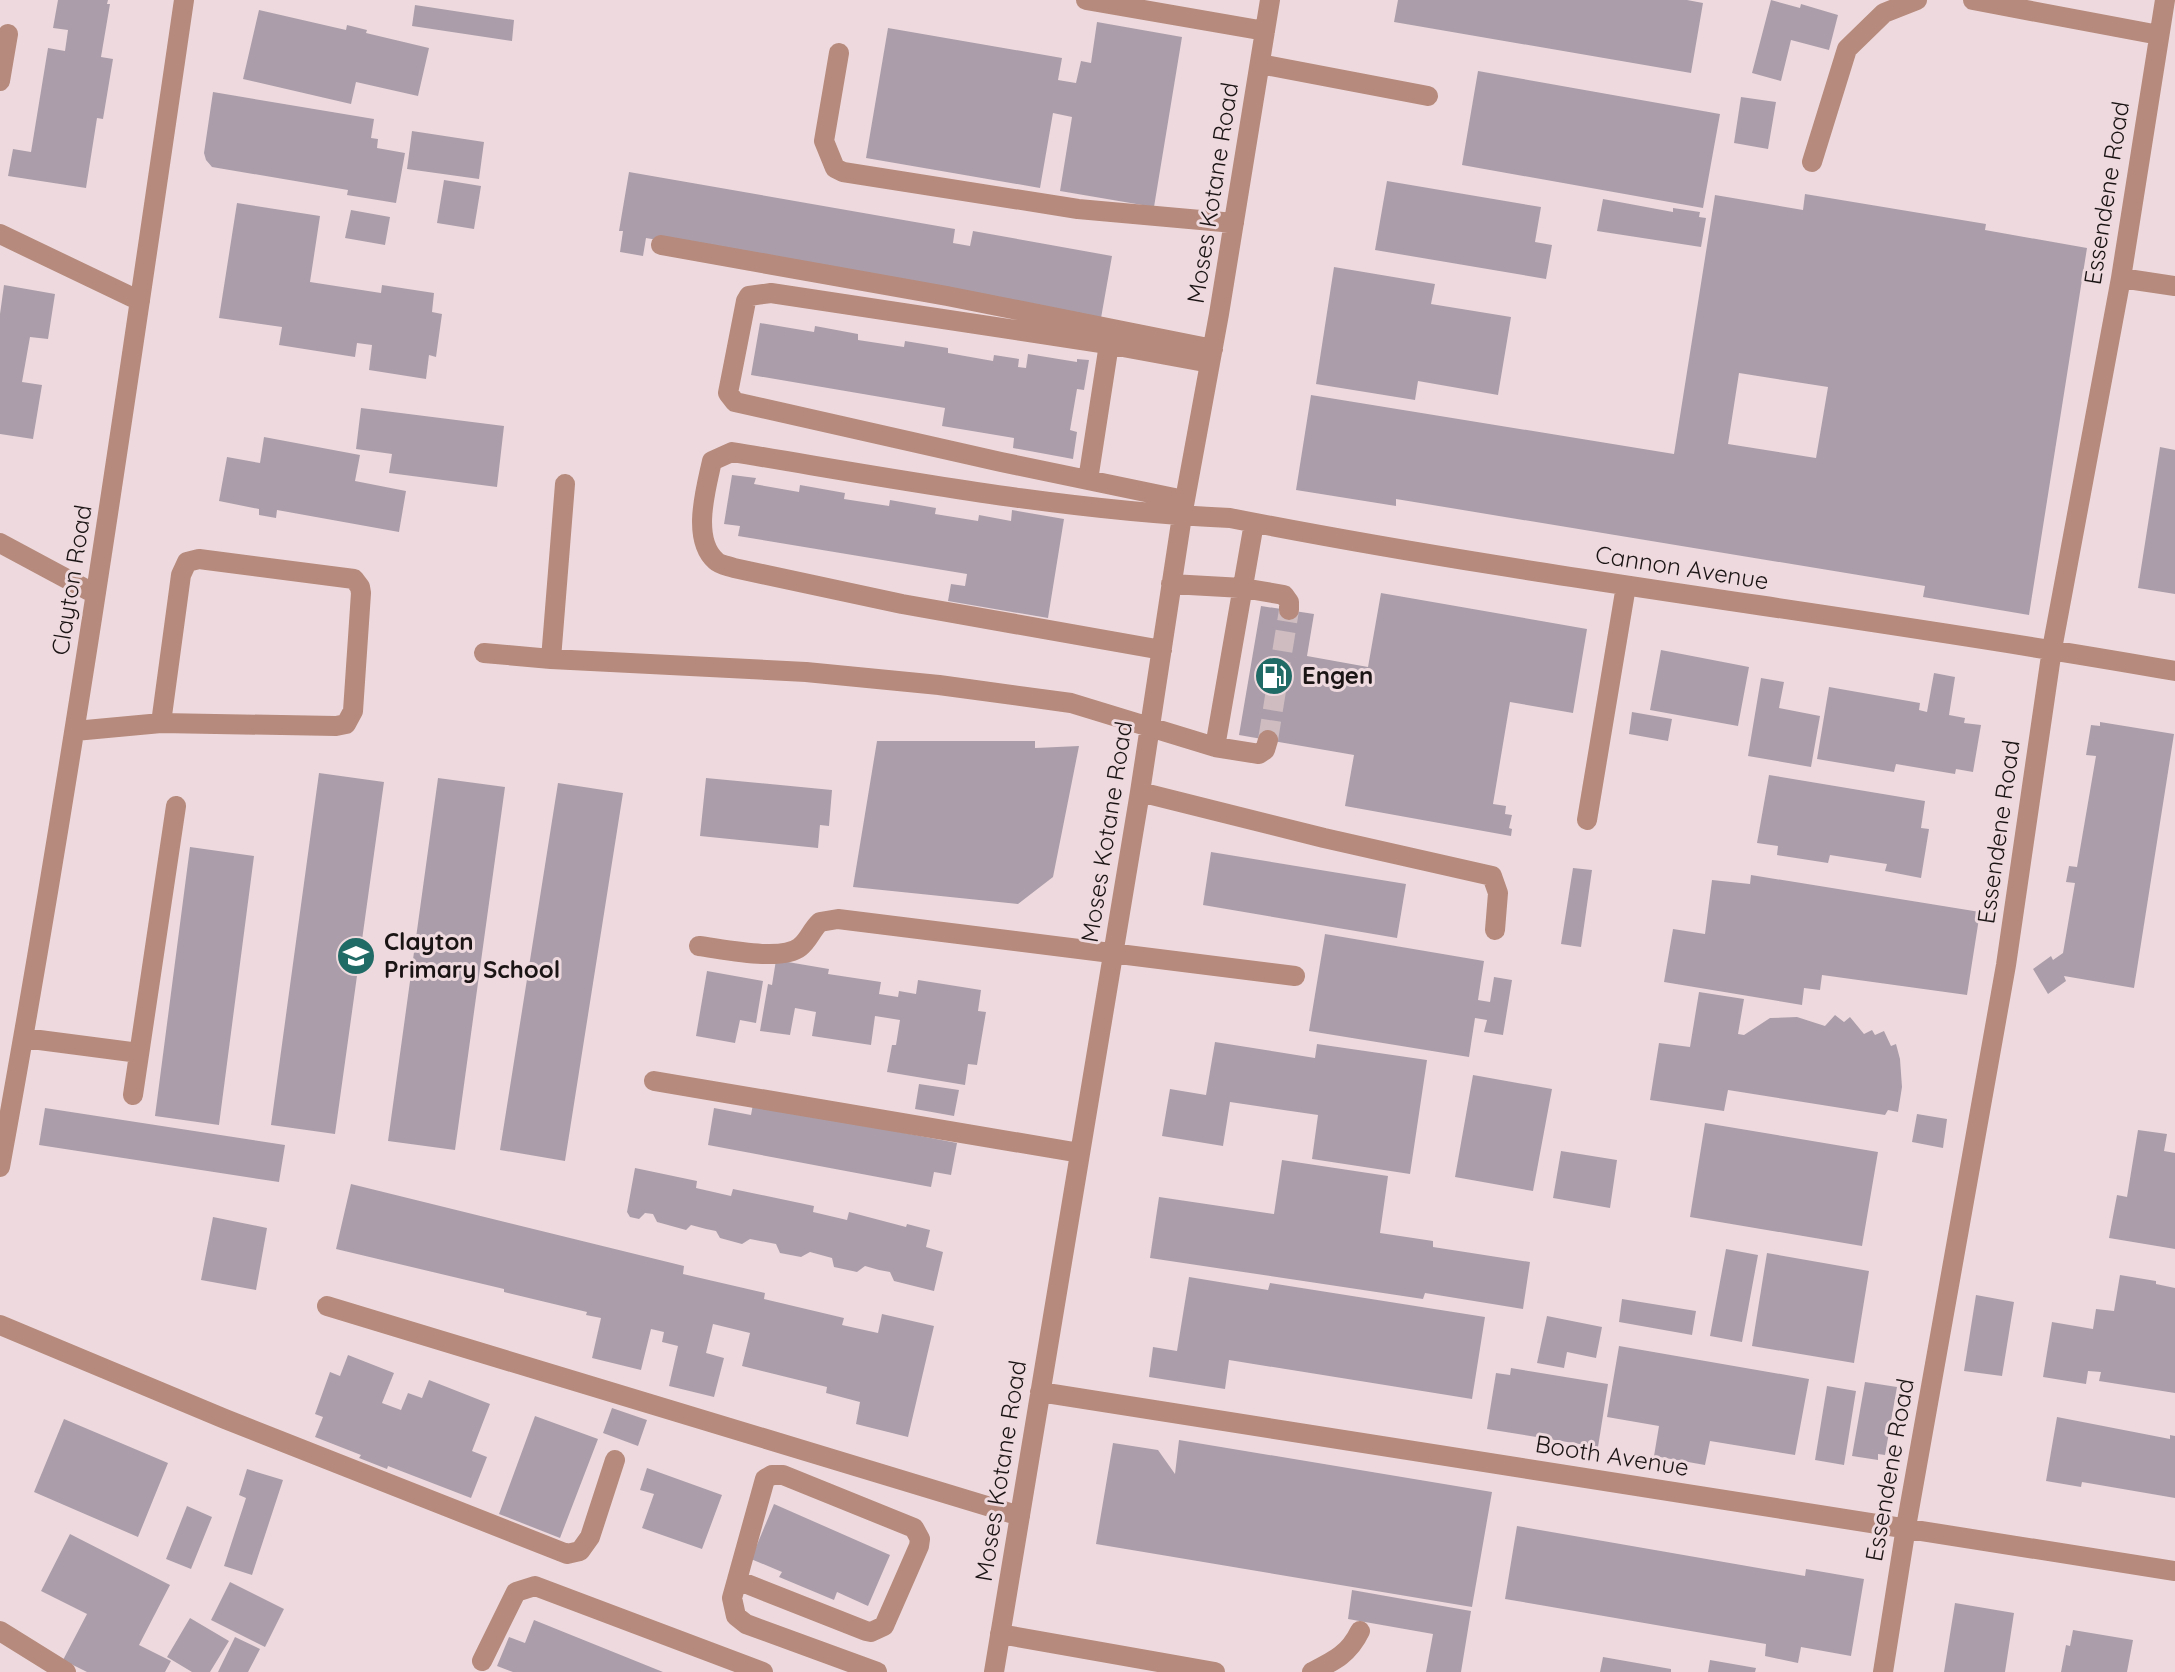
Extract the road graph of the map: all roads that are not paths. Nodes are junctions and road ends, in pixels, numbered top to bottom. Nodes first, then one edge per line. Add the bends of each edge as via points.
1 (184, 0) edge
2 (1086, 0) edge
3 (1270, 0) edge
4 (1917, 0) edge
5 (1973, 0) edge
6 (2165, 0) edge
7 (1265, 31) junction
8 (8, 34) dead end
9 (2159, 35) junction
10 (839, 53) dead end
11 (1260, 64) junction
12 (0, 81) edge
13 (1428, 96) dead end
14 (1812, 162) dead end
15 (1234, 223) junction
16 (0, 234) edge
17 (661, 245) dead end
18 (2121, 278) junction
19 (2175, 286) edge
20 (140, 301) junction
21 (1109, 344) junction
22 (1212, 356) junction
23 (1088, 480) junction
24 (565, 484) dead end
25 (1183, 508) junction
26 (1254, 523) junction
27 (0, 543) edge
28 (1171, 584) junction
29 (1626, 586) junction
30 (1243, 588) junction
31 (95, 594) junction
32 (1289, 610) dead end
33 (2052, 649) junction
34 (1162, 650) junction
35 (484, 653) dead end
36 (551, 659) junction
37 (2175, 671) edge
38 (161, 723) junction
39 (1150, 725) junction
40 (75, 731) junction
41 (1268, 740) dead end
42 (1215, 747) junction
43 (1140, 792) junction
44 (176, 806) dead end
45 (1587, 820) dead end
46 (1495, 930) dead end
47 (699, 946) dead end
48 (1113, 953) junction
49 (1295, 976) dead end
50 (24, 1038) junction
51 (139, 1053) junction
52 (654, 1081) dead end
53 (133, 1095) dead end
54 (1080, 1153) junction
55 (0, 1167) edge
56 (327, 1306) dead end
57 (0, 1325) edge
58 (1040, 1392) junction
59 (615, 1460) dead end
60 (1020, 1516) junction
61 (1906, 1527) junction
62 (2175, 1571) edge
63 (737, 1580) junction
64 (0, 1631) edge
65 (1360, 1631) dead end
66 (1000, 1634) junction
67 (482, 1661) dead end
68 (66, 1672) edge
69 (763, 1672) edge
70 (877, 1672) edge
71 (994, 1672) edge
72 (1215, 1672) edge
73 (1312, 1672) edge
74 (1883, 1672) edge

1 - 20 street, Clayton Road
2 - 7 street
3 - 7 street, Moses Kotane Road
4 - 14 street via 1884,13 1847,49
5 - 9 street
6 - 9 street, Essendene Road
7 - 11 street, Moses Kotane Road
8 - 12 street
9 - 18 street, Essendene Road
10 - 15 street via 824,141 835,168 843,172 1078,209
11 - 13 street
11 - 15 street, Moses Kotane Road
15 - 22 street, Moses Kotane Road
16 - 20 street
17 - 22 street via 947,296
18 - 19 street
18 - 33 street, Essendene Road
20 - 31 street, Clayton Road
21 - 22 street
21 - 23 street
21 - 23 street via 756,294 746,301 728,393 735,402
22 - 25 street, Moses Kotane Road
23 - 25 street
24 - 36 street
25 - 26 street, Cannon Avenue
25 - 28 street, Moses Kotane Road
25 - 34 street via 969,491 732,452 712,461 700,526 716,561 734,568
26 - 29 street, Cannon Avenue
26 - 30 street
27 - 31 street
28 - 30 street
28 - 34 street, Moses Kotane Road
29 - 33 street, Cannon Avenue
29 - 45 street
30 - 32 street via 1284,595
30 - 42 street
31 - 40 street, Clayton Road
33 - 37 street, Cannon Avenue
33 - 61 street, Essendene Road via 2006,965
34 - 39 street, Moses Kotane Road
35 - 36 street
36 - 39 street via 806,672 939,685 1071,703
38 - 38 street via 346,724 353,711 358,583 199,559 187,562
38 - 40 street
39 - 42 street
39 - 43 street, Moses Kotane Road
40 - 50 street, Clayton Road
41 - 42 street via 1259,754
43 - 46 street via 1492,876 1498,893
43 - 48 street, Moses Kotane Road
44 - 51 street
47 - 48 street via 790,953 820,922 838,919
48 - 49 street
48 - 54 street, Moses Kotane Road
50 - 51 street
50 - 55 street, Clayton Road
51 - 53 street
52 - 54 street
54 - 58 street, Moses Kotane Road
56 - 60 street
57 - 59 street via 567,1554 580,1551 590,1537
58 - 60 street, Moses Kotane Road
58 - 61 street, Booth Avenue
60 - 66 street, Moses Kotane Road
61 - 62 street, Booth Avenue
61 - 74 street, Essendene Road
63 - 63 street via 765,1479 772,1475 909,1525 920,1539 884,1626 871,1632
63 - 70 street via 732,1607 746,1624
64 - 68 street
65 - 73 street via 1342,1656
66 - 71 street, Moses Kotane Road
66 - 72 street
67 - 69 street via 516,1592 535,1586

